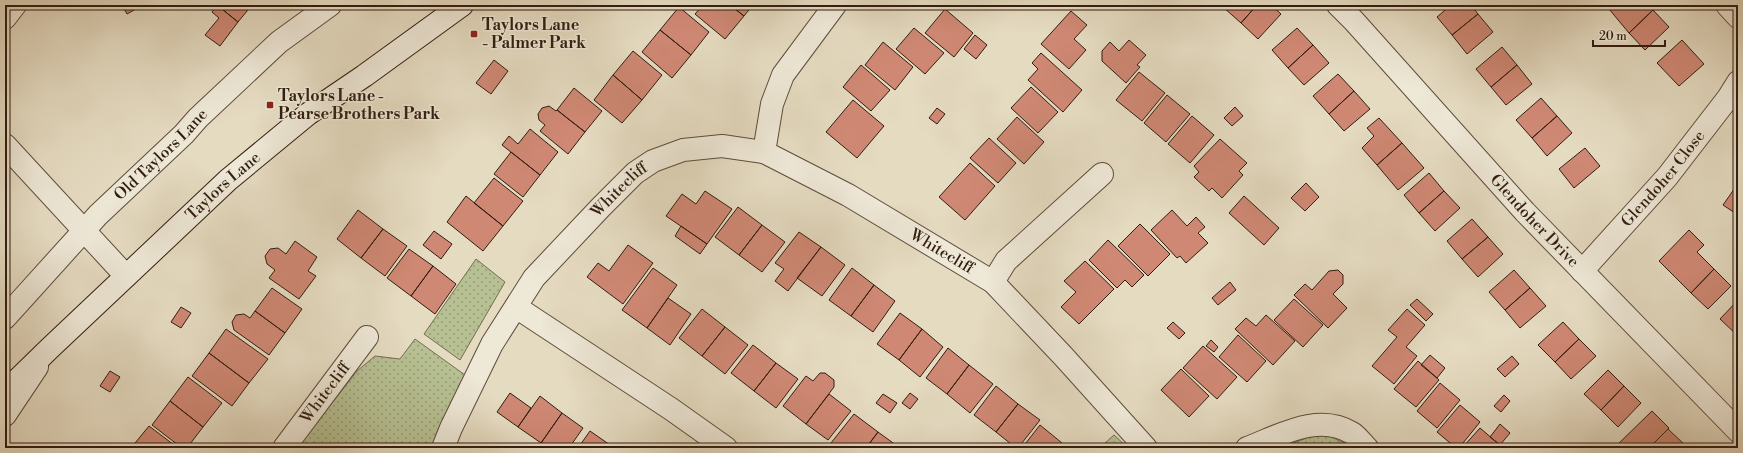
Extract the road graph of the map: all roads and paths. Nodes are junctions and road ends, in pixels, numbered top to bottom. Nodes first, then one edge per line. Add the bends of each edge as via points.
1 (15, 5) edge
2 (330, 5) edge
3 (462, 5) edge
4 (835, 5) edge
5 (1338, 5) edge
6 (1727, 5) edge
7 (1738, 17) edge
8 (5, 18) edge
9 (1738, 82) edge
10 (764, 152) junction
11 (8, 155) edge
12 (1102, 174) dead end
13 (84, 230) junction
14 (1582, 271) junction
15 (126, 276) junction
16 (993, 282) junction
17 (516, 307) junction
18 (5, 318) edge
19 (366, 337) dead end
20 (50, 348) junction
21 (5, 392) edge
22 (5, 416) edge
23 (1738, 432) edge
24 (284, 448) edge
25 (443, 448) edge
26 (726, 448) edge
27 (1146, 448) edge
28 (1247, 448) edge
29 (1367, 448) edge

1 - 8 street
2 - 13 street, Old Taylors Lane via 279,42
3 - 15 street, Taylors Lane via 308,114 228,180
4 - 10 street via 783,75 772,104
5 - 14 street, Glendoher Drive via 1525,212
6 - 7 street
9 - 14 street, Glendoher Close via 1666,177
10 - 16 street, Whitecliff via 848,195
10 - 17 street, Whitecliff via 722,146 683,150 653,161 635,173 534,278
11 - 13 street
12 - 16 street via 1006,261
13 - 15 street
13 - 18 street, Old Taylors Lane
14 - 23 street, Glendoher Drive
15 - 20 street, Taylors Lane
16 - 27 street, Whitecliff via 1064,356
17 - 25 street, Whitecliff via 492,344
17 - 26 street
19 - 24 street, Whitecliff
20 - 21 street, Taylors Lane
20 - 22 street
28 - 29 street via 1308,425 1328,424 1352,433

